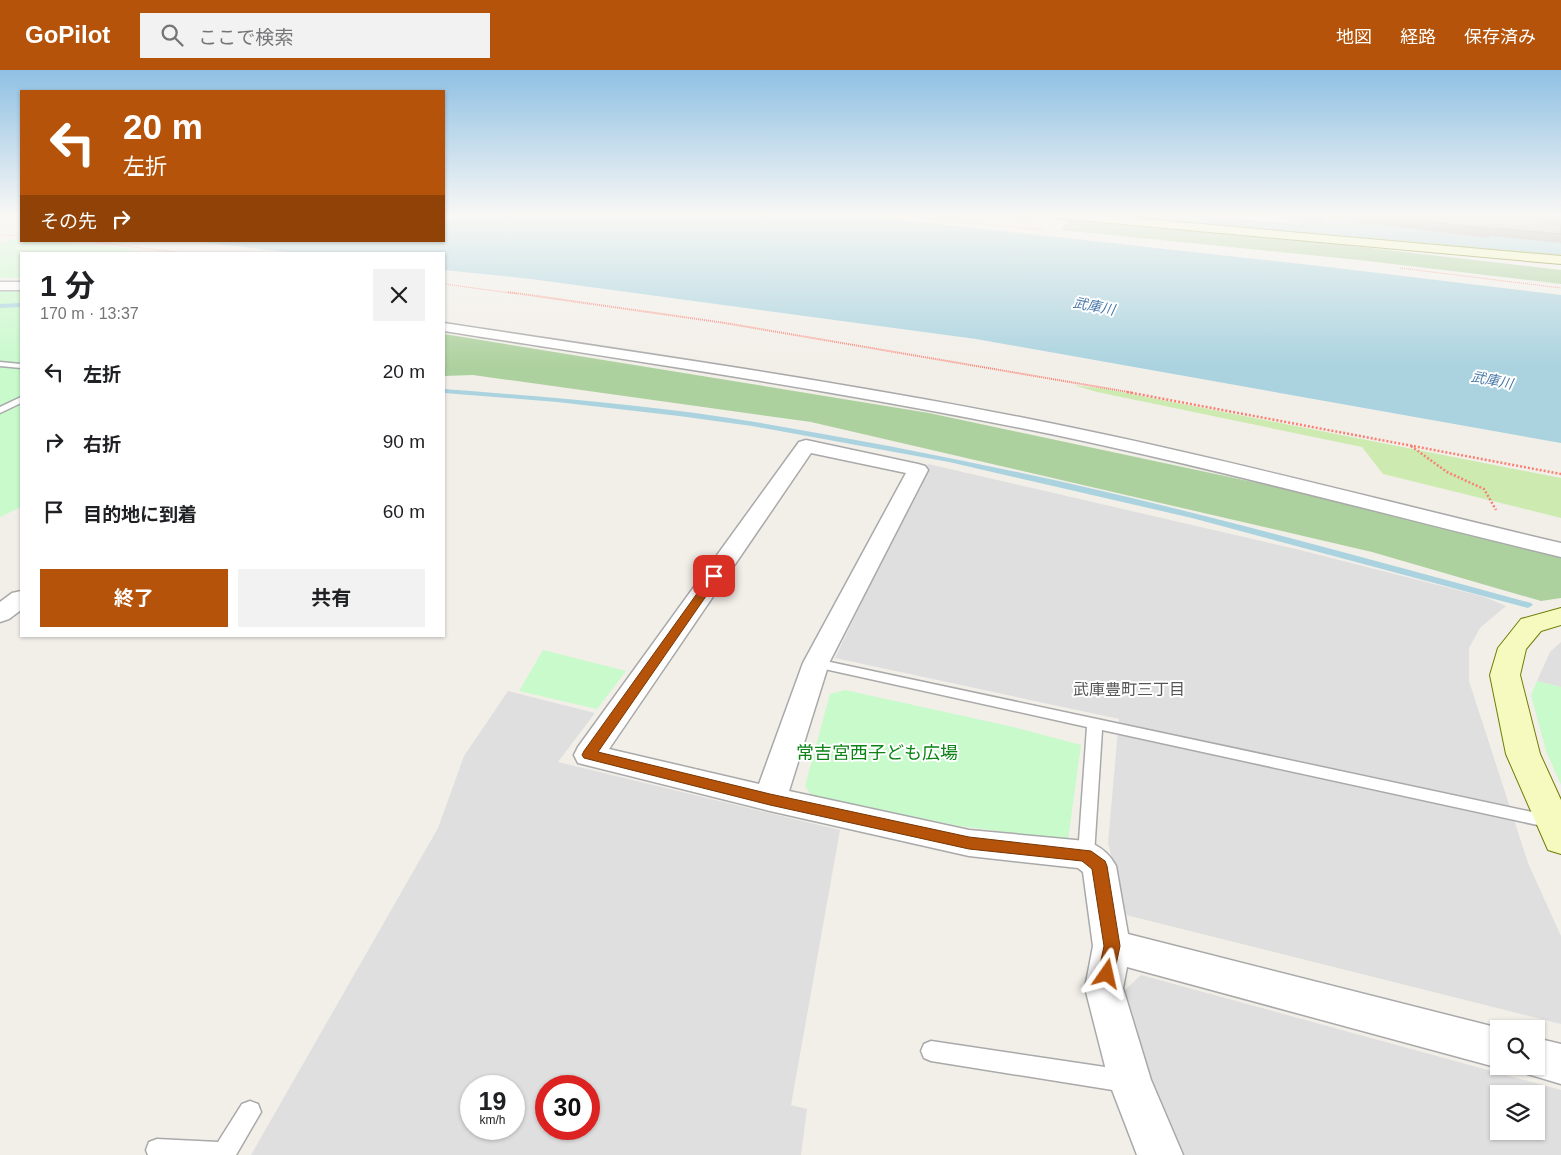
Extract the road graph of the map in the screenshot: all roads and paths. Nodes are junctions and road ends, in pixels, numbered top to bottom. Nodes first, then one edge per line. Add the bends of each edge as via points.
1 (1541, 266) edge
2 (1561, 268) edge
3 (445, 284) edge
4 (0, 286) edge
5 (20, 286) edge
6 (445, 327) edge
7 (0, 364) edge
8 (20, 366) edge
9 (20, 400) edge
10 (0, 410) edge
11 (1409, 445) junction
12 (1561, 474) edge
13 (1494, 504) dead end
14 (1561, 550) edge
15 (20, 599) edge
16 (0, 614) edge
17 (1561, 616) edge
18 (816, 663) junction
19 (1095, 723) junction
20 (770, 799) junction
21 (1557, 831) edge
22 (1086, 855) junction
23 (1112, 946) junction
24 (1490, 1046) edge
25 (931, 1051) dead end
26 (1545, 1060) edge
27 (1561, 1064) edge
28 (1130, 1082) junction
29 (250, 1112) dead end
30 (158, 1150) dead end
31 (223, 1154) edge
32 (1160, 1155) edge

1 - 2 main road
3 - 11 path via 776,330 1054,377
4 - 5 street
6 - 14 street via 736,372 1088,436
7 - 8 lane
9 - 10 lane
11 - 12 path
11 - 13 path via 1447,472 1484,489
15 - 16 street
17 - 21 main road via 1531,625 1512,648 1505,675 1523,754
18 - 19 lane
18 - 20 street
18 - 20 street via 918,470 806,446 589,755
19 - 21 lane
19 - 22 lane
20 - 22 street via 969,843
22 - 23 street via 1100,866
23 - 24 street
23 - 28 street via 1104,988
25 - 28 lane
26 - 27 street
28 - 32 street
29 - 31 lane
30 - 31 lane

